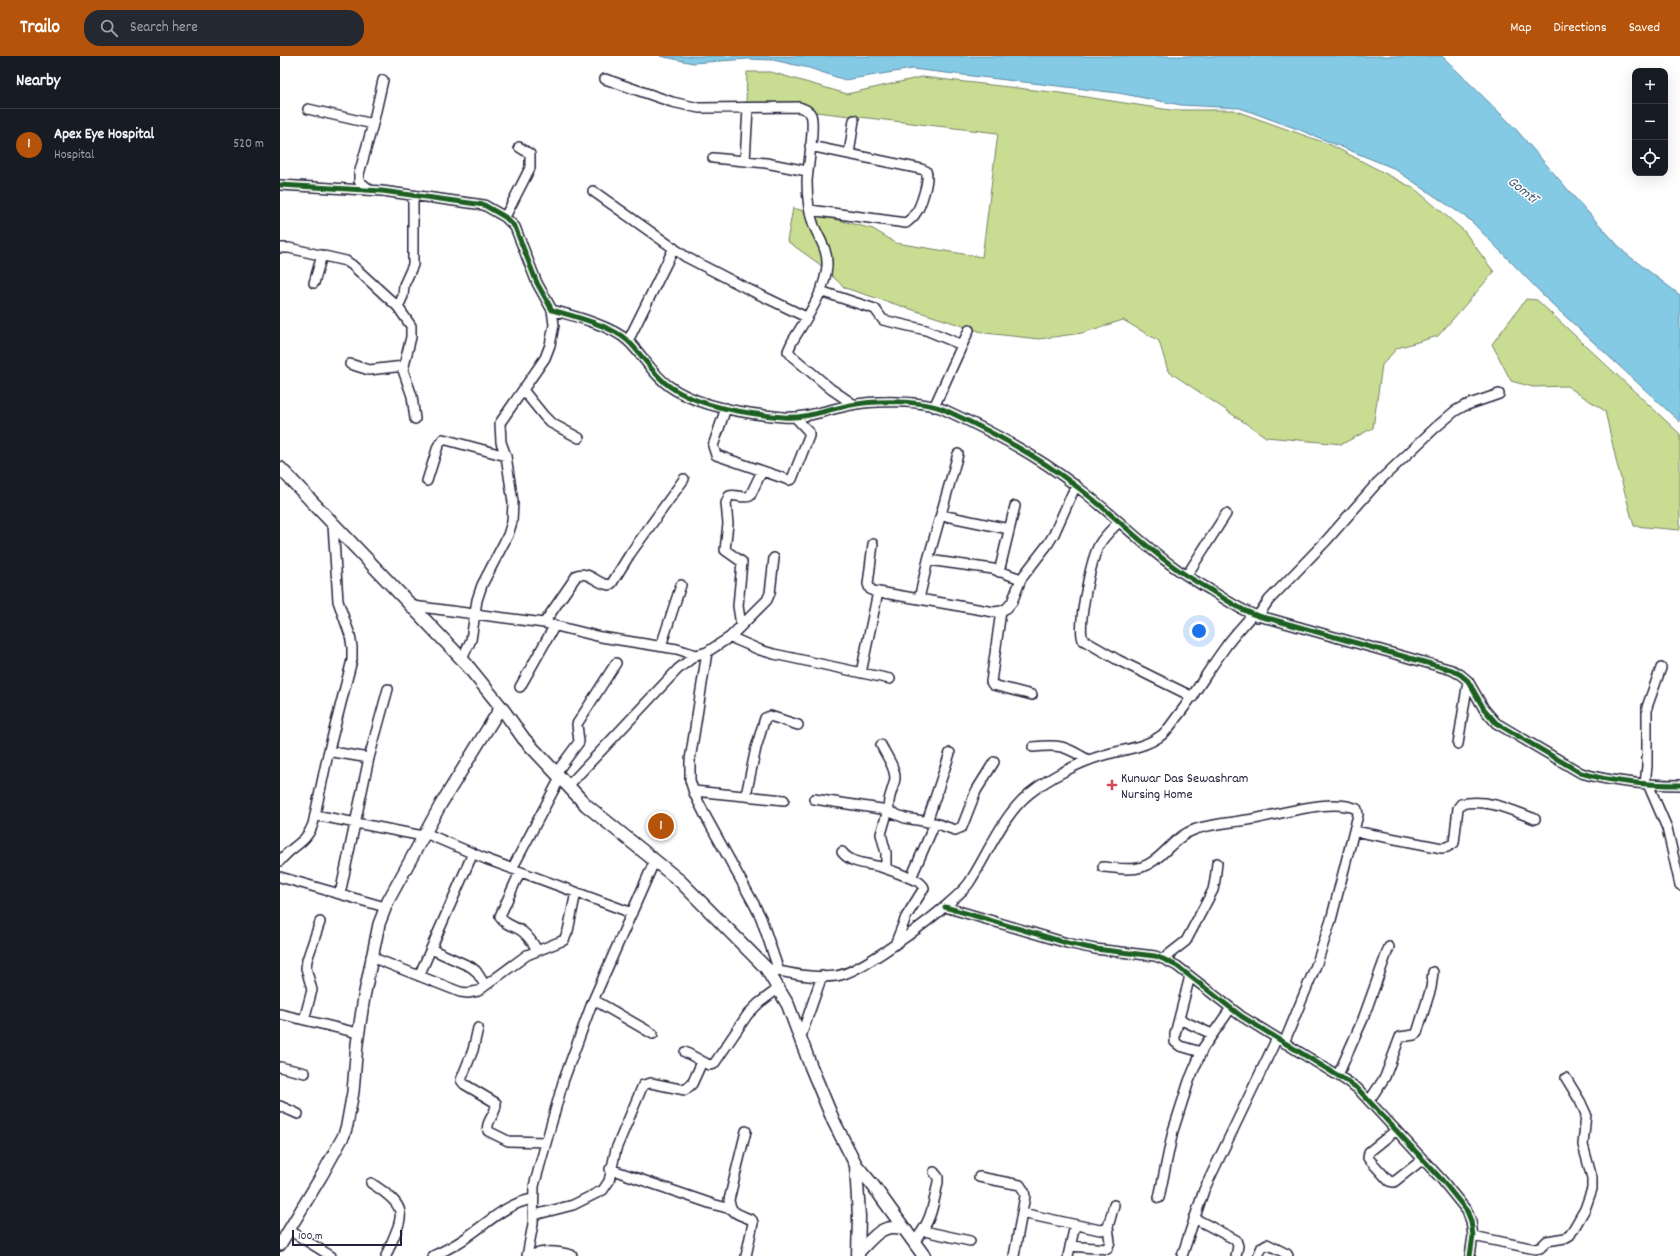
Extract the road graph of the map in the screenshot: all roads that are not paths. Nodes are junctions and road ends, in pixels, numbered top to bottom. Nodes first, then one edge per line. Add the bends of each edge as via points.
1 (605, 79) dead end
2 (383, 80) dead end
3 (748, 108) junction
4 (308, 109) dead end
5 (854, 120) dead end
6 (373, 124) junction
7 (810, 146) junction
8 (518, 147) dead end
9 (849, 154) junction
10 (713, 158) dead end
11 (745, 161) junction
12 (808, 172) junction
13 (280, 185) edge
14 (368, 190) junction
15 (593, 191) dead end
16 (413, 196) junction
17 (810, 210) junction
18 (505, 217) junction
19 (280, 248) edge
20 (674, 248) junction
21 (322, 255) junction
22 (314, 283) dead end
23 (820, 291) junction
24 (398, 307) junction
25 (552, 310) junction
26 (806, 317) junction
27 (969, 330) dead end
28 (628, 341) junction
29 (962, 345) junction
30 (350, 364) dead end
31 (404, 366) junction
32 (523, 390) junction
33 (1499, 394) dead end
34 (852, 404) junction
35 (934, 407) junction
36 (726, 408) junction
37 (795, 417) junction
38 (415, 419) dead end
39 (579, 438) dead end
40 (958, 454) dead end
41 (506, 456) junction
42 (280, 468) edge
43 (762, 471) junction
44 (286, 479) edge
45 (684, 479) dead end
46 (427, 481) dead end
47 (1076, 486) junction
48 (1015, 506) dead end
49 (1226, 514) dead end
50 (941, 515) junction
51 (1119, 522) junction
52 (333, 525) junction
53 (1009, 529) junction
54 (873, 544) dead end
55 (774, 558) dead end
56 (928, 560) junction
57 (999, 572) junction
58 (1187, 575) junction
59 (1021, 579) junction
60 (681, 584) dead end
61 (878, 592) junction
62 (919, 599) junction
63 (413, 606) junction
64 (1001, 611) junction
65 (475, 614) junction
66 (1254, 616) junction
67 (544, 623) junction
68 (555, 625) junction
69 (741, 626) junction
70 (730, 636) junction
71 (660, 646) junction
72 (707, 652) junction
73 (696, 655) junction
74 (462, 659) junction
75 (616, 663) dead end
76 (1661, 668) dead end
77 (861, 673) junction
78 (890, 679) dead end
79 (1468, 681) junction
80 (520, 687) dead end
81 (388, 689) dead end
82 (1032, 695) dead end
83 (1193, 697) junction
84 (501, 707) junction
85 (798, 725) dead end
86 (1458, 744) dead end
87 (881, 746) dead end
88 (1033, 747) dead end
89 (950, 753) dead end
90 (328, 754) junction
91 (369, 758) junction
92 (1088, 760) junction
93 (994, 762) dead end
94 (561, 779) junction
95 (1646, 784) junction
96 (1680, 785) edge
97 (694, 791) junction
98 (746, 795) junction
99 (814, 799) dead end
100 (784, 800) dead end
101 (888, 810) junction
102 (315, 815) junction
103 (1535, 819) dead end
104 (931, 822) junction
105 (355, 824) junction
106 (1354, 831) junction
107 (424, 834) junction
108 (842, 852) dead end
109 (472, 853) junction
110 (655, 860) junction
111 (280, 861) edge
112 (1217, 863) dead end
113 (1103, 866) dead end
114 (886, 868) junction
115 (516, 870) junction
116 (280, 877) edge
117 (911, 878) junction
118 (1680, 885) edge
119 (576, 892) junction
120 (340, 894) junction
121 (385, 907) junction
122 (945, 907) junction
123 (632, 913) junction
124 (320, 922) dead end
125 (896, 942) junction
126 (1389, 947) dead end
127 (431, 949) junction
128 (538, 950) junction
129 (371, 957) junction
130 (1164, 959) junction
131 (766, 968) junction
132 (779, 971) junction
133 (1432, 972) dead end
134 (419, 976) junction
135 (822, 976) junction
136 (1190, 976) junction
137 (485, 986) junction
138 (779, 988) junction
139 (594, 1000) junction
140 (1231, 1008) junction
141 (280, 1014) edge
142 (1179, 1019) junction
143 (304, 1020) junction
144 (478, 1028) dead end
145 (358, 1032) junction
146 (653, 1034) dead end
147 (1212, 1034) junction
148 (800, 1039) junction
149 (1280, 1040) junction
150 (685, 1052) dead end
151 (1201, 1052) junction
152 (702, 1062) junction
153 (280, 1067) edge
154 (306, 1073) dead end
155 (1338, 1075) junction
156 (1566, 1078) dead end
157 (1369, 1101) junction
158 (280, 1106) edge
159 (298, 1114) dead end
160 (746, 1131) dead end
161 (1395, 1131) junction
162 (546, 1142) junction
163 (1422, 1160) junction
164 (856, 1165) junction
165 (610, 1169) junction
166 (934, 1172) dead end
167 (979, 1177) dead end
168 (371, 1183) dead end
169 (1159, 1198) dead end
170 (533, 1199) junction
171 (1114, 1206) dead end
172 (731, 1209) junction
173 (1022, 1213) junction
174 (534, 1215) junction
175 (1194, 1218) junction
176 (1075, 1224) junction
177 (1108, 1227) junction
178 (289, 1230) junction
179 (906, 1230) junction
180 (924, 1231) junction
181 (1473, 1236) junction
182 (970, 1241) dead end
183 (914, 1242) junction
184 (280, 1245) edge
185 (1070, 1246) junction
186 (1087, 1252) edge
187 (858, 1254) edge
188 (331, 1256) edge
189 (386, 1256) edge
190 (433, 1256) edge
191 (527, 1256) edge
192 (532, 1256) edge
193 (572, 1256) edge
194 (746, 1256) edge
195 (924, 1256) edge
196 (1014, 1256) edge
197 (1068, 1256) edge
198 (1182, 1256) edge
199 (1236, 1256) edge
200 (1258, 1256) edge
201 (1288, 1256) edge
202 (1470, 1256) edge

1 - 3 street via 672,102 699,108
2 - 6 street
3 - 7 street via 807,109 811,115 812,125
3 - 11 street
4 - 6 street
5 - 9 street
6 - 14 street via 358,178
7 - 9 street
7 - 12 street
8 - 18 street via 530,154 530,168
9 - 17 street via 926,171 928,176 916,214 906,223 900,223
10 - 11 street
11 - 12 street
12 - 17 street
13 - 14 street
14 - 16 street
15 - 20 street
16 - 18 street via 484,204
16 - 24 street via 413,265 404,284 403,296
17 - 23 street via 814,226 827,253 825,278
18 - 25 street via 515,227 537,283
19 - 21 street
20 - 26 street via 686,257
20 - 28 street
21 - 22 street
21 - 24 street via 352,265
23 - 26 street
23 - 29 street via 875,309 883,320 926,330
24 - 31 street via 412,330
25 - 28 street via 610,330
25 - 32 street via 554,325 550,345 545,358
26 - 34 street via 788,351
27 - 29 street
28 - 36 street via 671,388 702,402
29 - 35 street
30 - 31 street via 369,370
31 - 38 street via 403,374 415,406
32 - 39 street via 548,419
32 - 41 street via 500,423 501,442
33 - 66 street via 1464,406 1434,428 1377,483
34 - 35 street via 909,402
34 - 37 street
35 - 47 street via 1011,442
36 - 37 street
36 - 43 street via 713,450 716,455
37 - 43 street via 809,432 809,436 792,479
40 - 50 street
41 - 46 street via 443,439 438,446
41 - 65 street via 513,502 512,522 482,585
42 - 44 main road
43 - 69 street via 750,496 747,498 732,495 726,503 728,524 725,550 742,562 738,606
44 - 52 main road
45 - 67 street via 612,583 604,585 587,575 577,575
47 - 51 street
47 - 59 street via 1048,544
48 - 53 street
49 - 58 street
50 - 53 street
50 - 56 street
51 - 58 street via 1173,567
51 - 83 street via 1104,538 1094,559 1086,590 1081,636 1088,644
52 - 63 main road
52 - 90 street via 338,601 350,635 352,660
53 - 57 street
54 - 61 street via 868,584 873,591
55 - 69 street via 767,600
56 - 57 street
56 - 62 street
57 - 59 street
58 - 66 street
59 - 64 street via 1012,602
60 - 71 street
61 - 62 street
61 - 77 street
62 - 64 street via 994,612
63 - 65 street
63 - 74 main road
64 - 82 street via 991,682 993,685
65 - 67 street
65 - 74 street via 469,646
66 - 79 street via 1452,670
66 - 83 street via 1224,649
67 - 68 street
68 - 71 street via 601,637
68 - 80 street
69 - 70 street
70 - 72 street
70 - 77 street via 774,654
71 - 73 street
72 - 73 street
72 - 97 street via 690,760 689,772
73 - 94 street
74 - 84 main road
75 - 94 street via 577,724 579,742
76 - 95 street via 1647,707
77 - 78 street
79 - 86 street
79 - 95 street via 1484,709 1496,723 1573,769 1594,777
81 - 91 street
83 - 92 street via 1167,730 1152,742
84 - 94 main road via 524,739
84 - 107 street
85 - 98 street via 770,716 765,718
87 - 101 street via 894,774
88 - 92 street via 1065,747
89 - 104 street
90 - 91 street via 333,752
90 - 102 street
91 - 105 street
92 - 122 street via 1030,792 1020,802 968,884
93 - 104 street via 976,791 960,829 955,830
94 - 110 main road via 586,806
94 - 115 street
95 - 96 street
95 - 118 street via 1667,828
97 - 98 street
97 - 132 street via 761,918
98 - 100 street
99 - 101 street
101 - 104 street via 892,814
101 - 114 street via 881,834 886,853
102 - 105 street
102 - 111 street via 309,835
103 - 106 street via 1500,805 1461,804 1458,808 1454,843 1442,848
104 - 117 street
105 - 107 street
105 - 120 street
106 - 113 street via 1357,809 1344,805 1320,806 1196,830 1178,839 1158,859 1142,867 1126,869
106 - 149 street via 1317,963
107 - 109 street
107 - 121 street
108 - 114 street via 853,861
109 - 115 street
109 - 127 street
110 - 123 street
110 - 131 main road via 680,881
112 - 130 street via 1213,890 1186,941
114 - 117 street
115 - 119 street
115 - 128 street via 500,916 503,922 530,938
116 - 120 street
117 - 125 street via 922,883 924,888 906,917
119 - 123 street
119 - 128 street via 564,940
120 - 121 street
121 - 129 street
122 - 125 street
122 - 130 street via 1067,943
123 - 139 street
124 - 143 street via 307,960 306,968 312,990
125 - 135 street via 849,972 837,976
126 - 155 street via 1363,1019
127 - 134 street
127 - 137 street via 471,967
128 - 137 street via 515,963
129 - 134 street
129 - 145 street
130 - 136 street
131 - 132 street
131 - 138 main road
132 - 135 street
133 - 157 street via 1431,988 1417,1033 1400,1037 1385,1077
134 - 137 street via 460,992 474,992
135 - 148 street
136 - 140 street
136 - 142 street
138 - 148 main road
138 - 152 street via 748,1014 717,1062 709,1065
139 - 146 street
139 - 162 street via 562,1082
140 - 147 street
140 - 149 street
141 - 143 street
142 - 147 street
142 - 151 street via 1174,1038 1176,1044
143 - 145 street
144 - 162 street via 473,1050 461,1080 496,1103 487,1126 488,1131 508,1141
145 - 178 street via 353,1092 344,1135
147 - 151 street
148 - 164 main road via 834,1122
149 - 155 street
149 - 175 street via 1204,1190
150 - 152 street
151 - 169 street via 1174,1131
152 - 165 street via 692,1084 684,1090 651,1083 643,1085
153 - 154 street
155 - 157 street via 1357,1088
156 - 181 street via 1586,1114 1583,1145 1592,1183 1589,1200 1572,1233 1565,1238 1547,1241 1540,1248 1534,1249
157 - 161 street
158 - 159 street
160 - 172 street via 730,1193
161 - 163 street
161 - 163 street via 1370,1152 1368,1158 1394,1182
162 - 170 street
163 - 181 street via 1467,1211
164 - 179 main road
164 - 187 main road
165 - 172 street
165 - 174 street via 606,1185 598,1193 573,1205
166 - 180 street via 938,1182 932,1213
167 - 173 street via 1020,1185 1025,1196
168 - 189 street via 390,1196 401,1210 401,1219
170 - 174 street
170 - 190 street via 506,1208 470,1235
171 - 177 street
172 - 194 street via 753,1223
173 - 176 street
173 - 196 street
174 - 191 street
175 - 198 street
175 - 199 street via 1236,1240
176 - 177 street via 1100,1230
176 - 185 street
177 - 186 street via 1110,1242 1107,1249
178 - 184 street
178 - 188 street
179 - 183 main road
179 - 187 street via 885,1228
180 - 182 street
180 - 183 street
181 - 202 street
183 - 195 main road
185 - 186 street
185 - 197 street
192 - 193 street via 553,1252
200 - 201 street via 1262,1246 1269,1244

